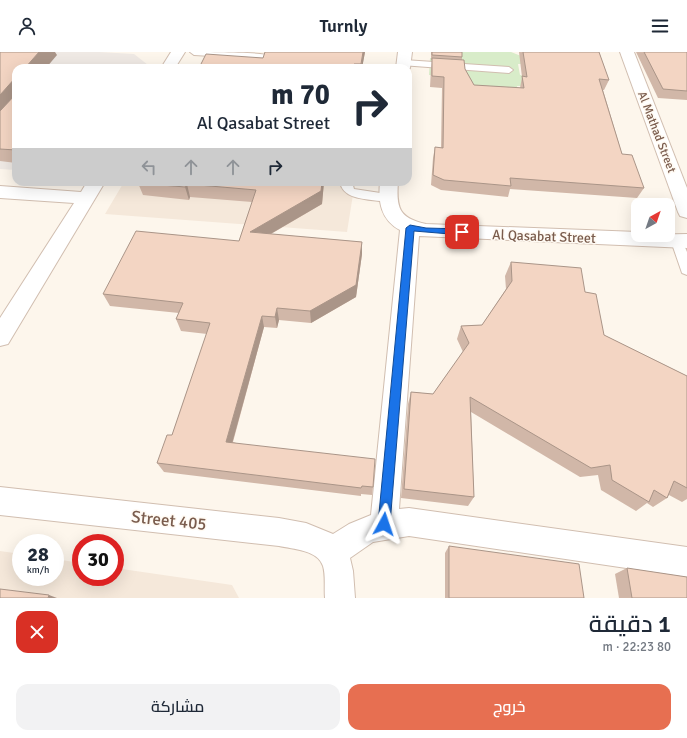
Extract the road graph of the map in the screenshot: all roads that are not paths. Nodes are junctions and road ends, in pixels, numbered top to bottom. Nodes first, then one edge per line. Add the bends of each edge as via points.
1 (178, 52) edge
2 (194, 52) edge
3 (627, 52) edge
4 (266, 56) edge
5 (404, 61) edge
6 (170, 64) edge
7 (509, 70) dead end
8 (347, 186) edge
9 (90, 190) edge
10 (388, 190) edge
11 (0, 192) edge
12 (687, 212) edge
13 (410, 228) junction
14 (682, 241) edge
15 (687, 270) edge
16 (0, 337) edge
17 (0, 501) edge
18 (384, 524) junction
19 (333, 553) junction
20 (687, 562) edge
21 (340, 598) edge

1 - 6 street
2 - 4 lane
3 - 12 street, Al Mathad Street
5 - 7 lane
8 - 10 lane via 351,192
9 - 11 street
9 - 16 street
10 - 13 street, Al Qasabat Street via 392,215 401,224
13 - 14 street, Al Qasabat Street via 426,231
13 - 18 street
14 - 15 lane
17 - 19 street, Street 405 via 286,533 314,539
18 - 19 street via 354,536
18 - 20 street via 409,522
19 - 21 street via 338,567

